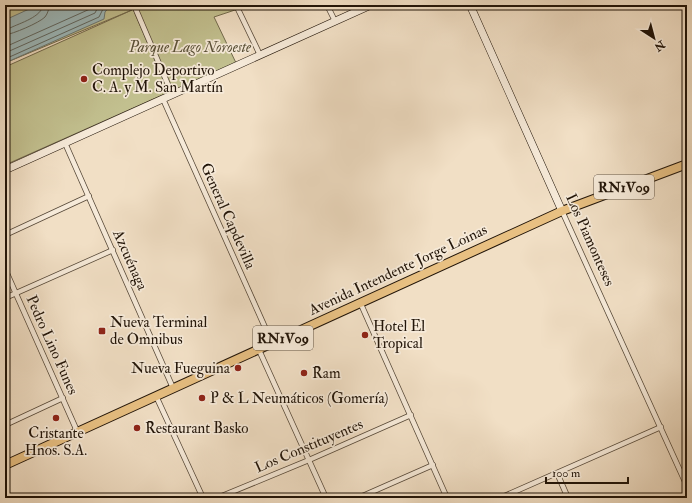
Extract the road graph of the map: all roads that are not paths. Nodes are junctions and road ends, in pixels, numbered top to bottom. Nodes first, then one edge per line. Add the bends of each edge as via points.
1 (134, 5) edge
2 (236, 5) edge
3 (327, 5) edge
4 (371, 5) edge
5 (470, 5) edge
6 (335, 21) junction
7 (260, 55) junction
8 (172, 94) junction
9 (163, 98) junction
10 (65, 142) junction
11 (687, 164) edge
12 (5, 170) edge
13 (89, 196) junction
14 (562, 211) junction
15 (5, 235) edge
16 (113, 250) junction
17 (5, 269) edge
18 (16, 293) junction
19 (5, 298) edge
20 (360, 302) junction
21 (272, 343) junction
22 (259, 350) junction
23 (173, 388) junction
24 (156, 396) junction
25 (63, 398) junction
26 (411, 415) junction
27 (5, 425) edge
28 (660, 427) junction
29 (77, 431) junction
30 (309, 460) junction
31 (5, 465) edge
32 (433, 465) junction
33 (557, 473) junction
34 (687, 486) edge
35 (506, 497) edge
36 (203, 498) edge
37 (216, 498) edge
38 (326, 498) edge
39 (358, 498) edge
40 (447, 498) edge
41 (500, 498) edge
42 (568, 498) edge

1 - 8 street
2 - 7 street
3 - 6 street
4 - 6 street
5 - 14 street, Los Piamonteses
6 - 7 street
7 - 8 street
8 - 9 street
9 - 10 street
9 - 21 street, General Capdevilla
10 - 12 street
10 - 13 street, Azcuénaga
11 - 14 main road, RN1V09
13 - 15 street
13 - 16 street, Azcuénaga
14 - 20 main road, Avenida Intendente Jorge Loinas / RN1V09
14 - 28 street, Los Piamonteses
16 - 18 street
16 - 23 street, Azcuénaga
17 - 18 street, Pedro Lino Funes
18 - 19 street
18 - 25 street, Pedro Lino Funes
20 - 21 main road, Avenida Intendente Jorge Loinas / RN1V09
20 - 26 street
21 - 22 main road, Avenida Intendente Jorge Loinas / RN1V09
22 - 23 main road, Avenida Intendente Jorge Loinas / RN1V09
22 - 30 street
23 - 24 main road, Avenida Intendente Jorge Loinas / RN1V09
24 - 29 main road, Avenida Intendente Jorge Loinas / RN1V09
24 - 36 street
25 - 27 street
25 - 29 street, Pedro Lino Funes
26 - 30 street, Los Constituyentes
26 - 32 street
28 - 33 street
28 - 34 street, Los Piamonteses
29 - 31 main road, Avenida Intendente Jorge Loinas / RN1V09
30 - 37 street, Los Constituyentes
30 - 38 street
32 - 39 street
32 - 40 street
33 - 35 street
33 - 42 street
35 - 41 street

